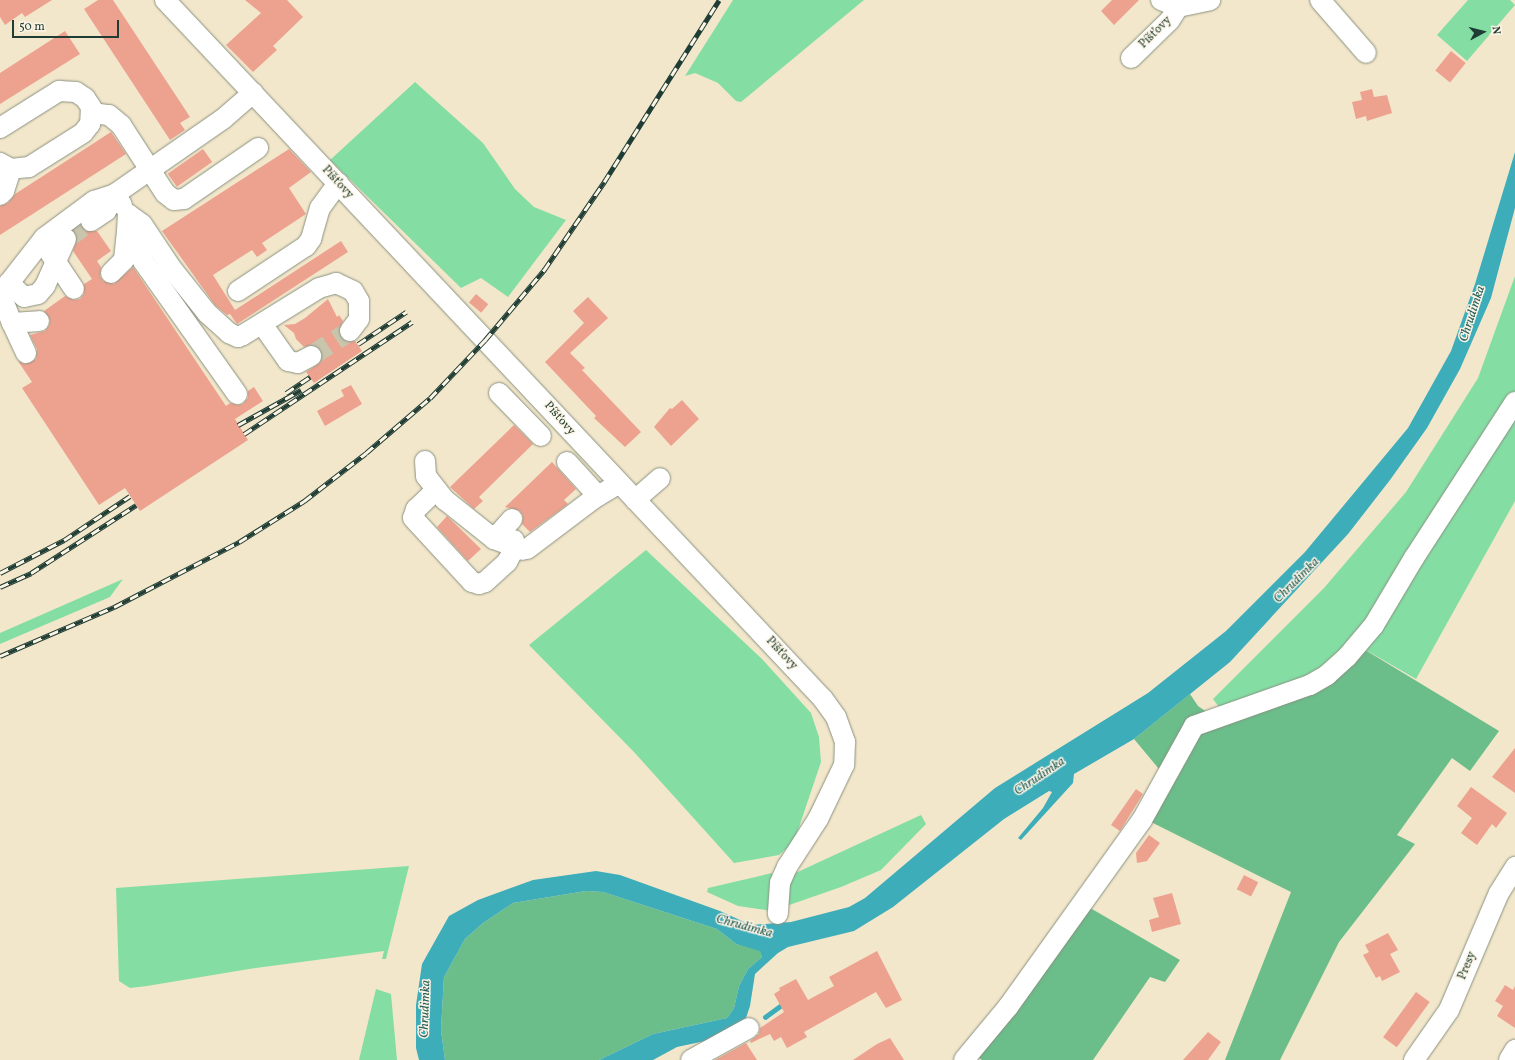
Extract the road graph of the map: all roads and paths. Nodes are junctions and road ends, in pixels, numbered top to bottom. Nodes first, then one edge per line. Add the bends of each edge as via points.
1 (165, 0) edge
2 (1210, 0) edge
3 (1320, 0) edge
4 (1170, 3) edge
5 (1366, 53) dead end
6 (1131, 58) dead end
7 (253, 93) junction
8 (92, 113) junction
9 (0, 128) edge
10 (258, 148) dead end
11 (6, 166) edge
12 (149, 168) junction
13 (338, 183) junction
14 (115, 194) junction
15 (0, 195) edge
16 (91, 221) tunnel mouth
17 (127, 223) junction
18 (41, 240) junction
19 (66, 240) tunnel mouth
20 (55, 261) junction
21 (111, 273) dead end
22 (74, 289) dead end
23 (2, 291) edge
24 (238, 292) dead end
25 (24, 297) junction
26 (39, 321) dead end
27 (262, 324) junction
28 (350, 331) tunnel mouth
29 (18, 340) junction
30 (311, 356) tunnel mouth
31 (518, 375) junction
32 (237, 394) dead end
33 (1515, 402) edge
34 (541, 436) dead end
35 (425, 461) dead end
36 (567, 462) dead end
37 (660, 478) dead end
38 (436, 490) junction
39 (629, 494) junction
40 (598, 496) junction
41 (512, 519) dead end
42 (494, 539) junction
43 (519, 547) junction
44 (1515, 867) edge
45 (778, 914) dead end
46 (749, 1028) dead end
47 (1515, 1050) edge
48 (968, 1059) edge
49 (691, 1060) edge
50 (1414, 1060) edge
51 (1509, 1060) edge

1 - 7 street, Píšťovy
2 - 4 street, Píšťovy
3 - 5 street
4 - 6 street, Píšťovy via 1170,20
7 - 12 street
7 - 13 street, Píšťovy
8 - 9 street via 85,98 76,92 65,90 54,94
8 - 11 street via 90,124 79,136 29,167
8 - 12 street via 108,115 117,121
10 - 12 street via 181,200 168,196
11 - 15 street via 4,190
12 - 14 street
13 - 24 street via 320,208 311,239 306,246
13 - 31 street, Píšťovy
14 - 16 street via 106,210
14 - 17 street
14 - 18 street via 94,201
17 - 21 street via 124,260
17 - 27 street via 142,224 172,269 207,314 223,329 238,337
17 - 32 street via 143,261
18 - 20 street
18 - 23 street
19 - 20 street
20 - 22 street
20 - 25 street via 42,291 33,297
23 - 25 street
23 - 29 street
25 - 29 street
26 - 29 street
27 - 28 street via 319,288 336,283 353,291 359,301 359,319
27 - 30 street via 288,361 298,363
31 - 34 street via 497,395
31 - 39 street, Píšťovy
33 - 48 street via 1374,625 1348,657 1327,675 1310,685 1194,726 1142,820
35 - 38 street via 426,476
36 - 40 street
37 - 39 street
38 - 42 street
38 - 43 street via 416,509 413,518 472,582 479,584 488,581
39 - 40 street
39 - 45 street, Píšťovy via 823,699 843,732 846,751 844,765 818,819 787,867 780,883
40 - 43 street
41 - 42 street
42 - 43 street
44 - 50 street, Presy via 1499,893 1448,1010
46 - 49 street
47 - 51 street

